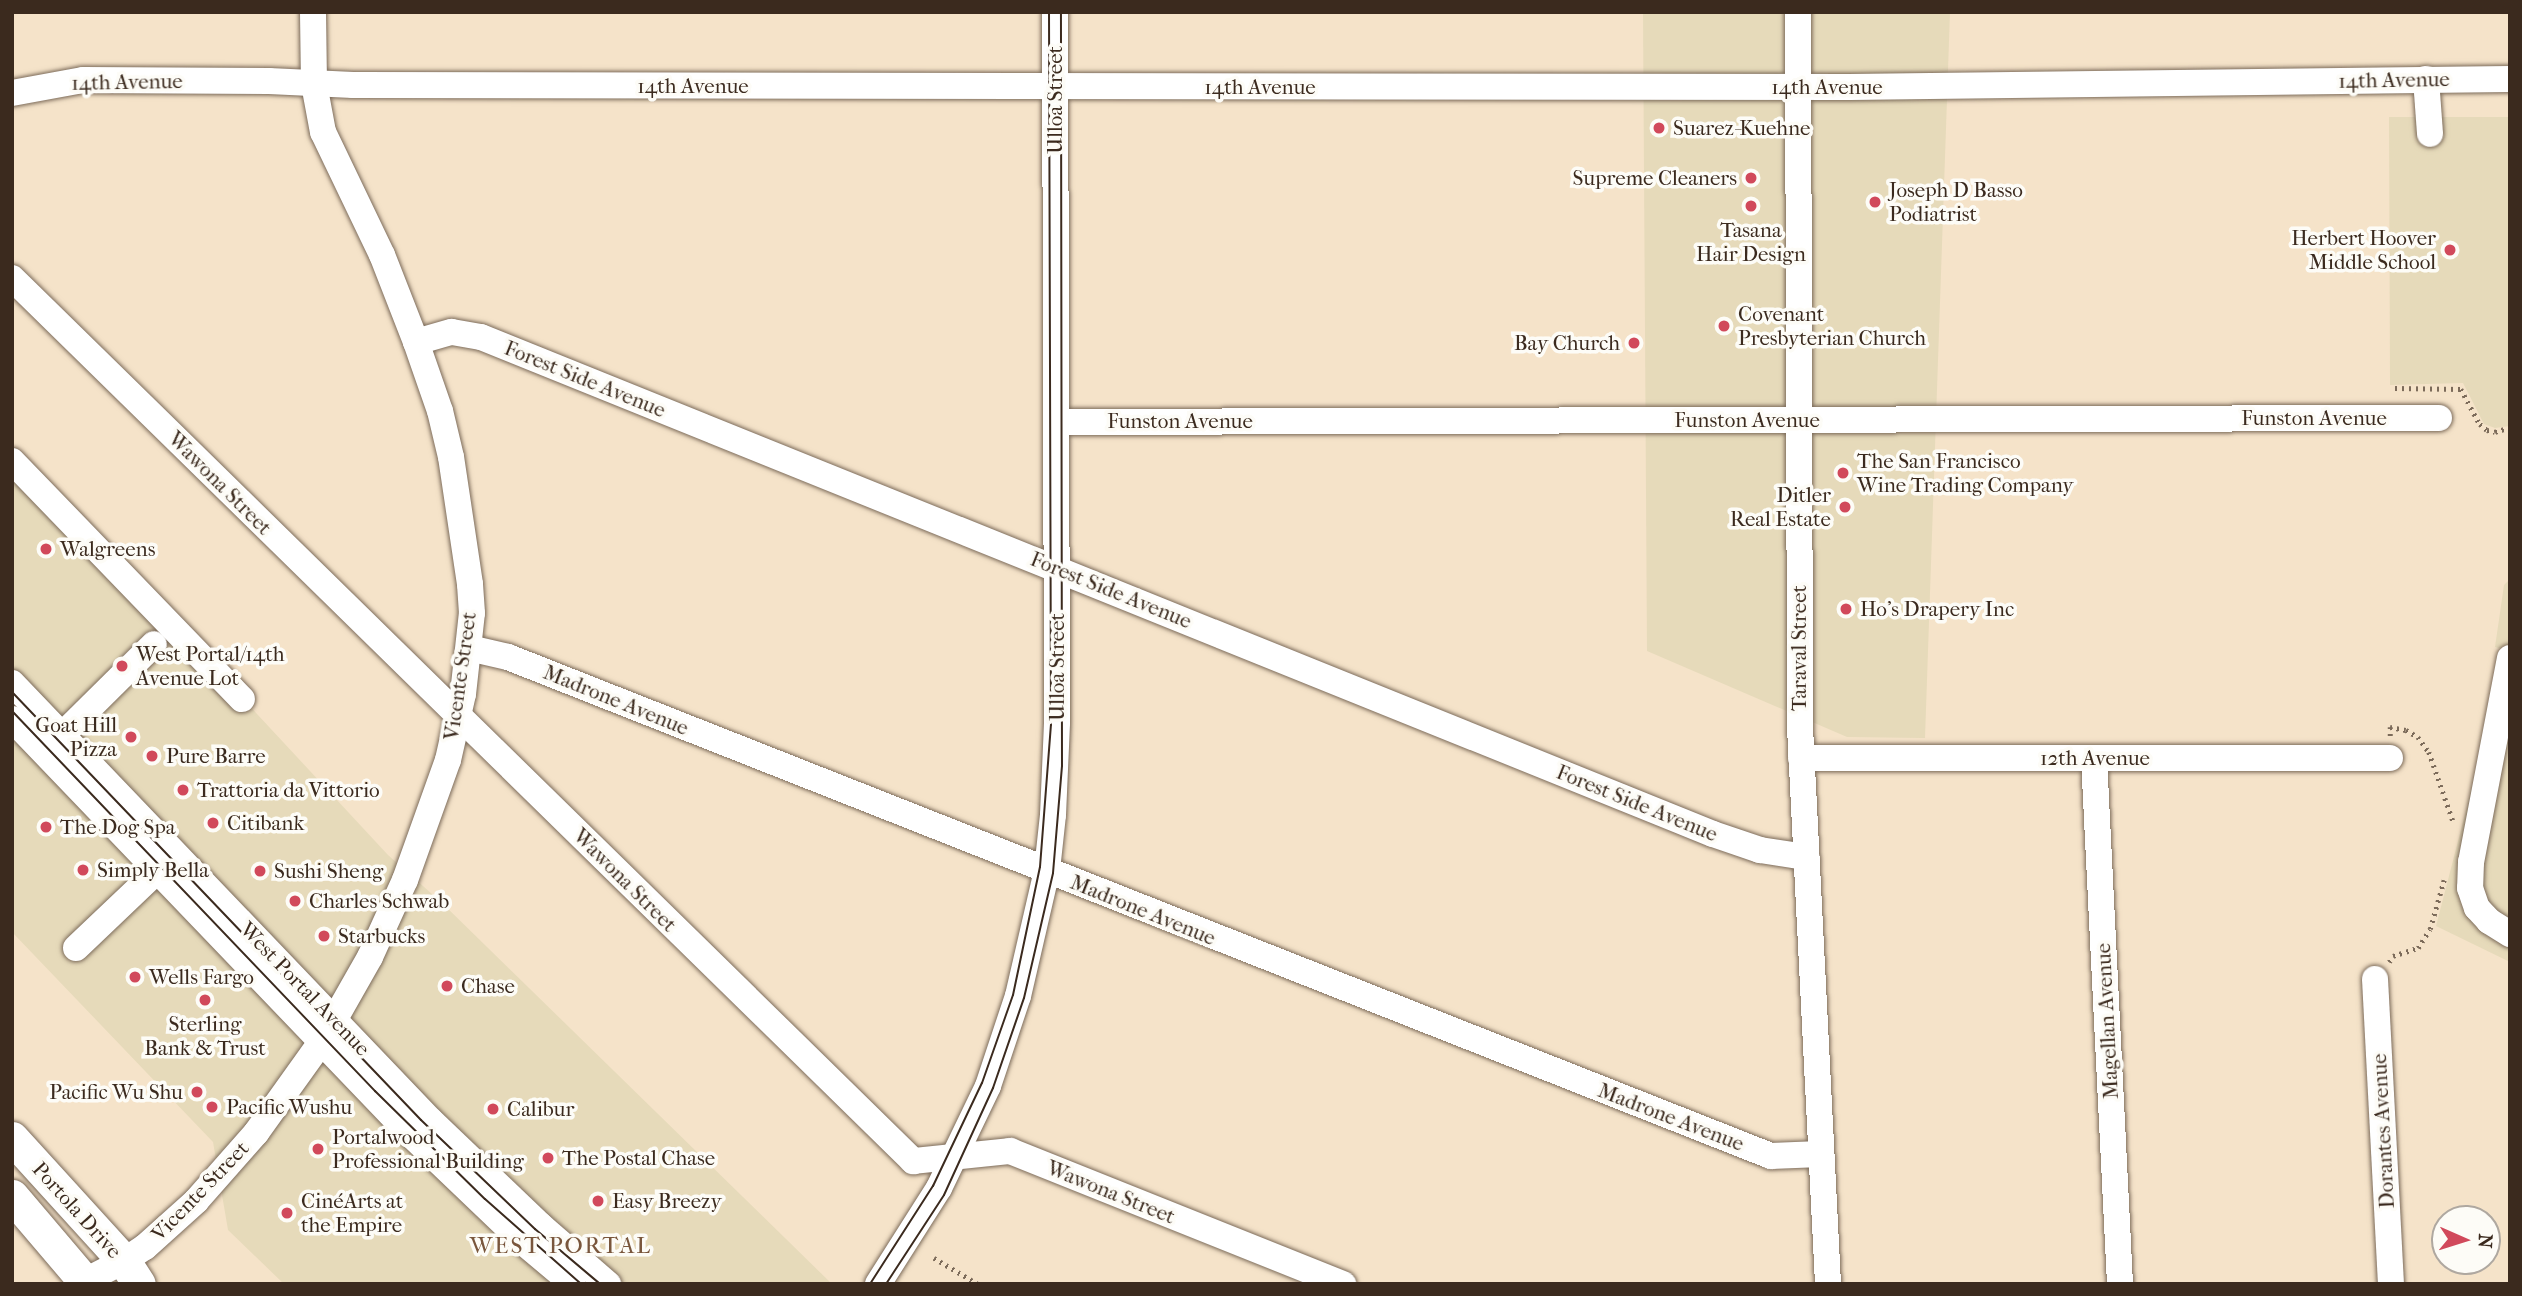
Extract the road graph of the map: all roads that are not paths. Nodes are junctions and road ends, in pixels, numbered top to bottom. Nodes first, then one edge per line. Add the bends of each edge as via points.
1 (313, 12) edge
2 (1055, 12) edge
3 (1798, 12) edge
4 (2426, 79) junction
5 (2510, 79) edge
6 (314, 84) junction
7 (1055, 86) junction
8 (1798, 87) junction
9 (12, 93) edge
10 (2430, 134) dead end
11 (12, 278) edge
12 (416, 342) junction
13 (2439, 418) dead end
14 (1799, 419) junction
15 (1056, 422) junction
16 (12, 461) edge
17 (1056, 567) junction
18 (154, 645) dead end
19 (468, 648) junction
20 (2510, 658) edge
21 (12, 683) edge
22 (242, 699) dead end
23 (458, 716) junction
24 (12, 719) edge
25 (62, 734) junction
26 (1801, 758) junction
27 (2094, 758) junction
28 (2389, 758) dead end
29 (1806, 857) junction
30 (158, 870) junction
31 (1046, 870) junction
32 (2510, 934) edge
33 (76, 948) dead end
34 (2375, 979) dead end
35 (335, 1019) junction
36 (321, 1043) junction
37 (12, 1138) edge
38 (1820, 1154) junction
39 (956, 1155) junction
40 (12, 1196) edge
41 (132, 1273) edge
42 (84, 1283) edge
43 (573, 1284) edge
44 (608, 1284) edge
45 (878, 1284) edge
46 (1343, 1284) edge
47 (1828, 1284) edge
48 (2120, 1284) edge
49 (2391, 1284) edge

1 - 6 street, Vicente Street
2 - 7 street, Ulloa Street
3 - 8 street, Taraval Street
4 - 5 street, 14th Avenue
4 - 8 street, 14th Avenue
4 - 10 street
6 - 7 street, 14th Avenue
6 - 9 street, 14th Avenue via 83,80
6 - 12 street, Vicente Street via 328,145 382,255
7 - 8 street, 14th Avenue
7 - 15 street, Ulloa Street
8 - 14 street, Taraval Street
11 - 23 street, Wawona Street
12 - 17 street, Forest Side Avenue via 452,332 481,337
12 - 19 street, Vicente Street via 440,411 461,516 470,584
13 - 14 street, Funston Avenue
14 - 15 street, Funston Avenue
14 - 26 street, Taraval Street
15 - 17 street, Ulloa Street
16 - 22 street
17 - 29 street, Forest Side Avenue via 1713,834 1760,850
17 - 31 street, Ulloa Street via 1056,765
18 - 25 street
19 - 23 street, Vicente Street
19 - 31 street, Madrone Avenue via 508,657
20 - 32 street via 2470,888 2477,908
21 - 25 street, West Portal Avenue
23 - 35 street, Vicente Street via 448,760 405,880
23 - 39 street, Wawona Street via 898,1149 913,1161
24 - 30 street, West Portal Avenue
25 - 35 street, West Portal Avenue
26 - 27 street, 12th Avenue
26 - 29 street, Taraval Street
27 - 28 street, 12th Avenue
27 - 48 street, Magellan Avenue
29 - 38 street, Taraval Street
30 - 33 street
30 - 36 street, West Portal Avenue
31 - 38 street, Madrone Avenue via 1771,1156
31 - 39 street, Ulloa Street via 1031,950 1004,1043
34 - 49 street, Dorantes Avenue
35 - 36 street, Vicente Street
35 - 44 street, West Portal Avenue via 498,1187
36 - 41 street, Vicente Street via 227,1167
36 - 43 street, West Portal Avenue via 407,1131
37 - 41 main road, Portola Drive
38 - 47 street, Taraval Street
39 - 45 street, Ulloa Street via 922,1219
39 - 46 street, Wawona Street via 1010,1151
40 - 42 main road, Portola Drive
41 - 42 street, Vicente Street

